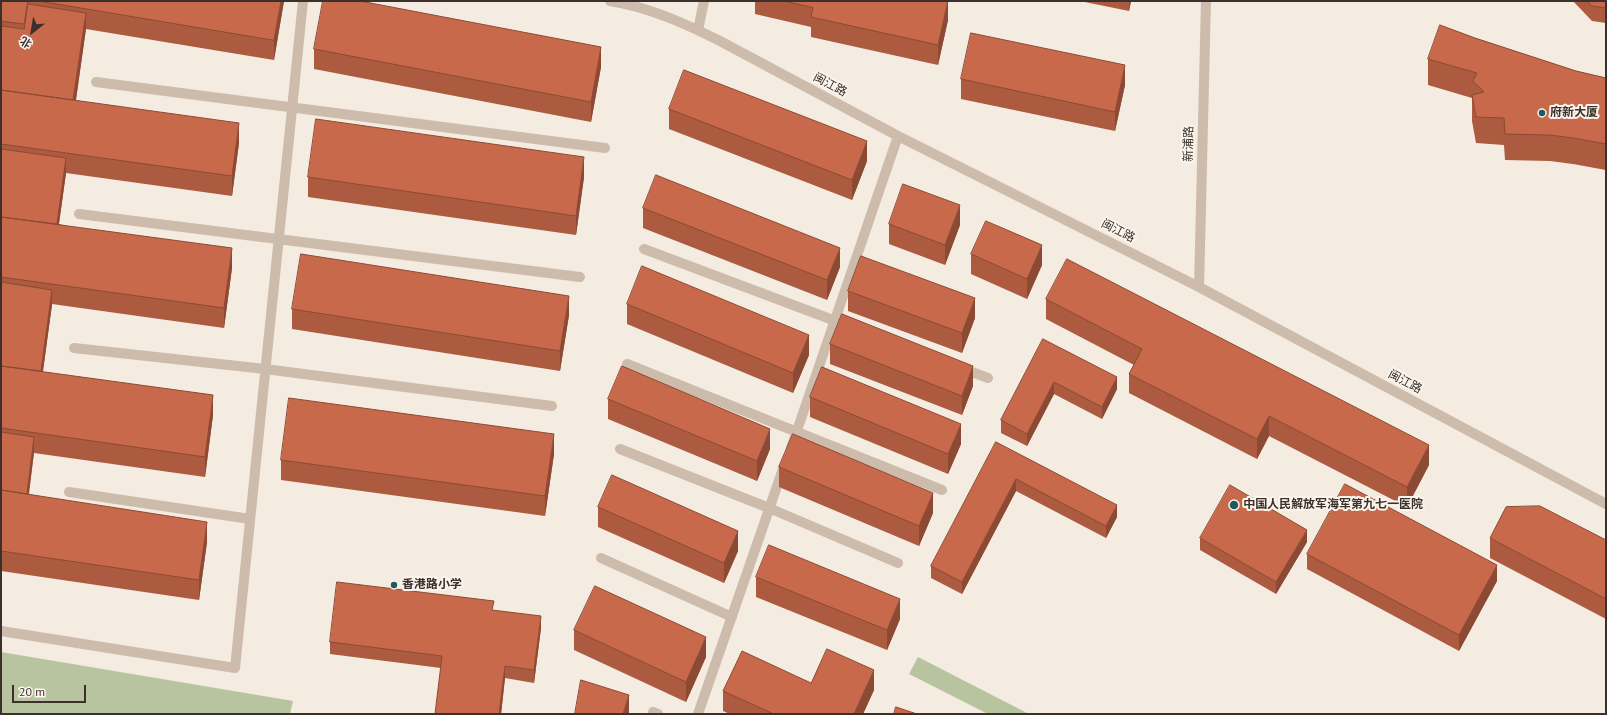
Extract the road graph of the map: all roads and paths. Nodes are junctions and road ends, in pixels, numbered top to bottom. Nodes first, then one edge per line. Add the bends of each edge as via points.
1 (303, 1) edge
2 (610, 1) edge
3 (704, 1) edge
4 (1206, 1) edge
5 (698, 30) junction
6 (96, 82) dead end
7 (292, 109) junction
8 (898, 136) junction
9 (605, 148) dead end
10 (80, 214) dead end
11 (278, 240) junction
12 (644, 249) dead end
13 (580, 277) dead end
14 (1199, 287) junction
15 (835, 321) junction
16 (849, 326) edge
17 (74, 348) dead end
18 (627, 364) dead end
19 (951, 364) edge
20 (265, 369) junction
21 (988, 378) dead end
22 (552, 406) dead end
23 (796, 432) junction
24 (620, 449) dead end
25 (942, 490) dead end
26 (69, 492) dead end
27 (1606, 504) edge
28 (769, 508) junction
29 (250, 519) junction
30 (601, 558) dead end
31 (898, 563) dead end
32 (732, 617) junction
33 (1, 631) edge
34 (653, 714) edge
35 (658, 714) edge
36 (698, 714) edge

1 - 7 street
2 - 5 street, 闽江路 via 628,4
3 - 5 street
4 - 14 street, 新浦路
5 - 8 street, 闽江路
6 - 7 street
7 - 9 street
7 - 11 street
8 - 14 street, 闽江路
8 - 15 street
10 - 11 street
11 - 13 street
11 - 20 street
12 - 15 street
14 - 27 street, 闽江路
15 - 16 street
15 - 23 street via 819,377
17 - 20 street
18 - 23 street
19 - 21 street
20 - 22 street
20 - 29 street
23 - 25 street
23 - 28 street
24 - 28 street
26 - 29 street
28 - 31 street
28 - 32 street
29 - 33 street via 235,668
30 - 32 street
32 - 36 street
34 - 35 street

